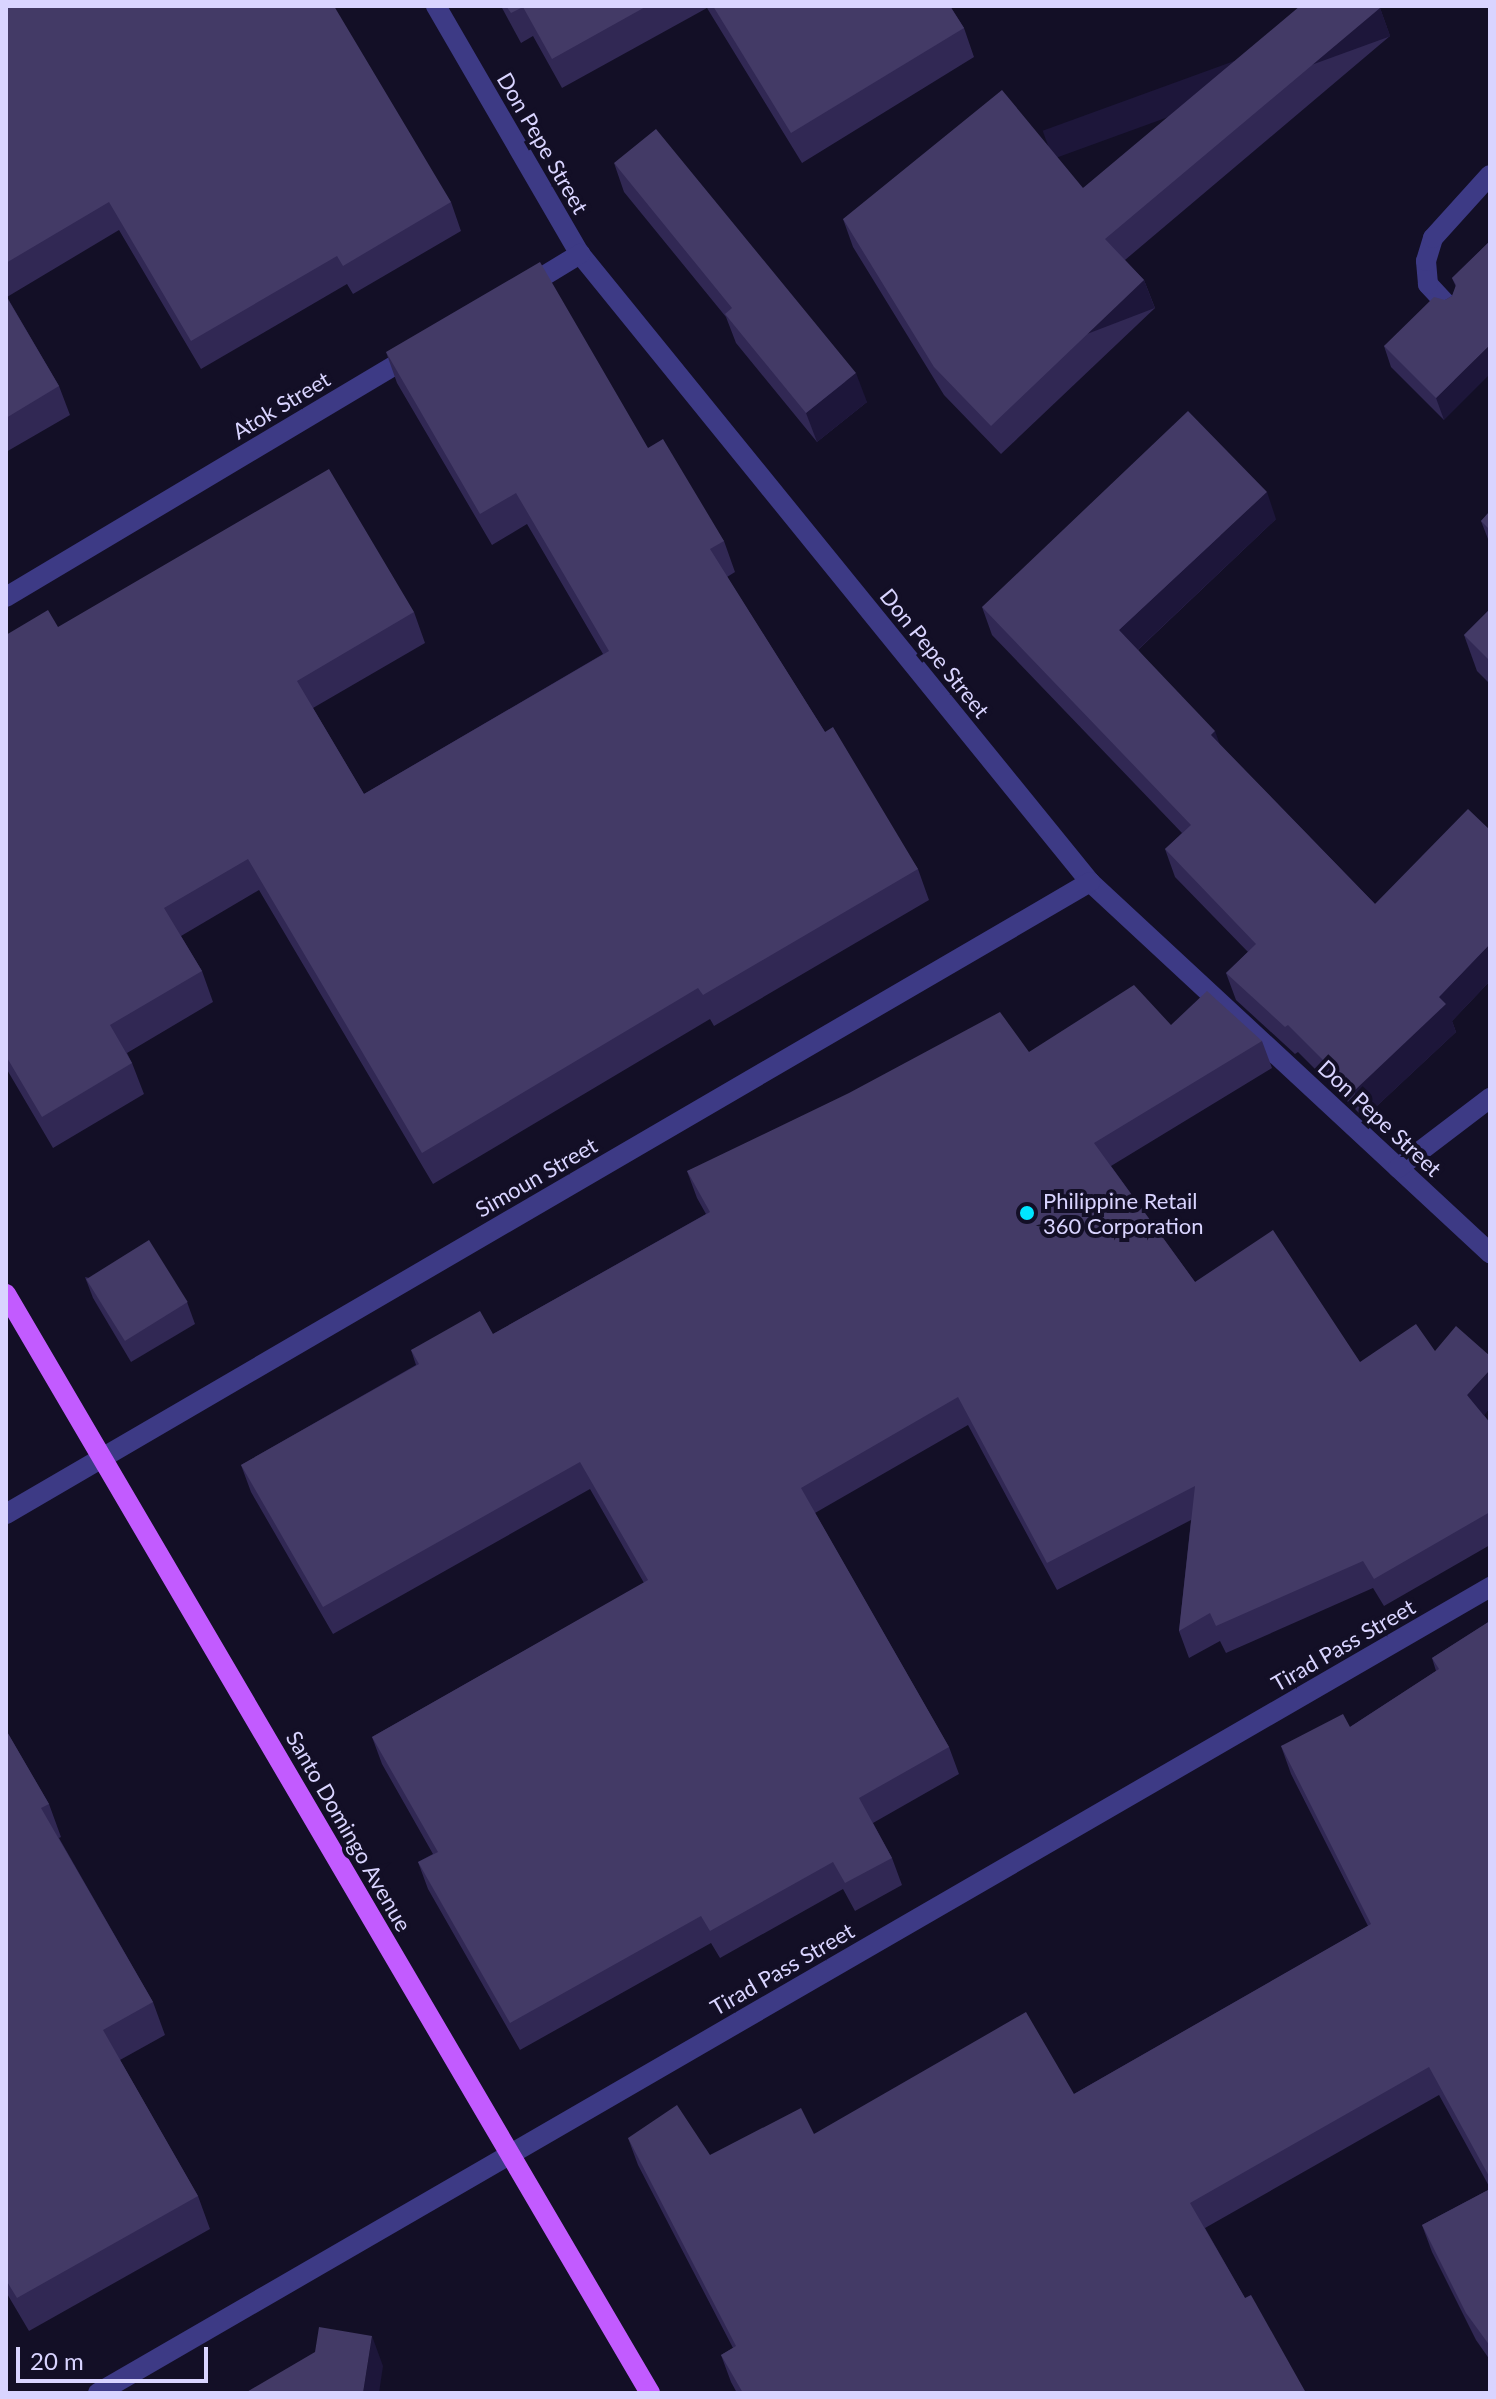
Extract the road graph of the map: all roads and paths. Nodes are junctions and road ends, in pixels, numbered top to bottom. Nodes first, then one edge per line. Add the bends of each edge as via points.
1 (436, 6) edge
2 (1490, 175) edge
3 (580, 254) junction
4 (512, 295) edge
5 (1451, 309) edge
6 (430, 344) edge
7 (6, 597) edge
8 (1090, 882) junction
9 (1490, 1098) edge
10 (1398, 1168) junction
11 (1490, 1253) edge
12 (6, 1294) edge
13 (102, 1458) junction
14 (6, 1514) edge
15 (1490, 1587) edge
16 (510, 2154) junction
17 (98, 2393) edge
18 (650, 2393) edge

1 - 3 street, Don Pepe Street
2 - 5 street via 1433,238 1426,261 1428,284
3 - 4 street
3 - 8 street, Don Pepe Street
6 - 7 street, Atok Street
8 - 10 street, Don Pepe Street
8 - 13 street, Simoun Street
9 - 10 street
10 - 11 street, Don Pepe Street
12 - 13 main road, Santo Domingo Avenue
13 - 14 street, Simoun Street
13 - 16 main road, Santo Domingo Avenue
15 - 16 street, Tirad Pass Street
16 - 17 street, Tirad Pass Street
16 - 18 main road, Santo Domingo Avenue

